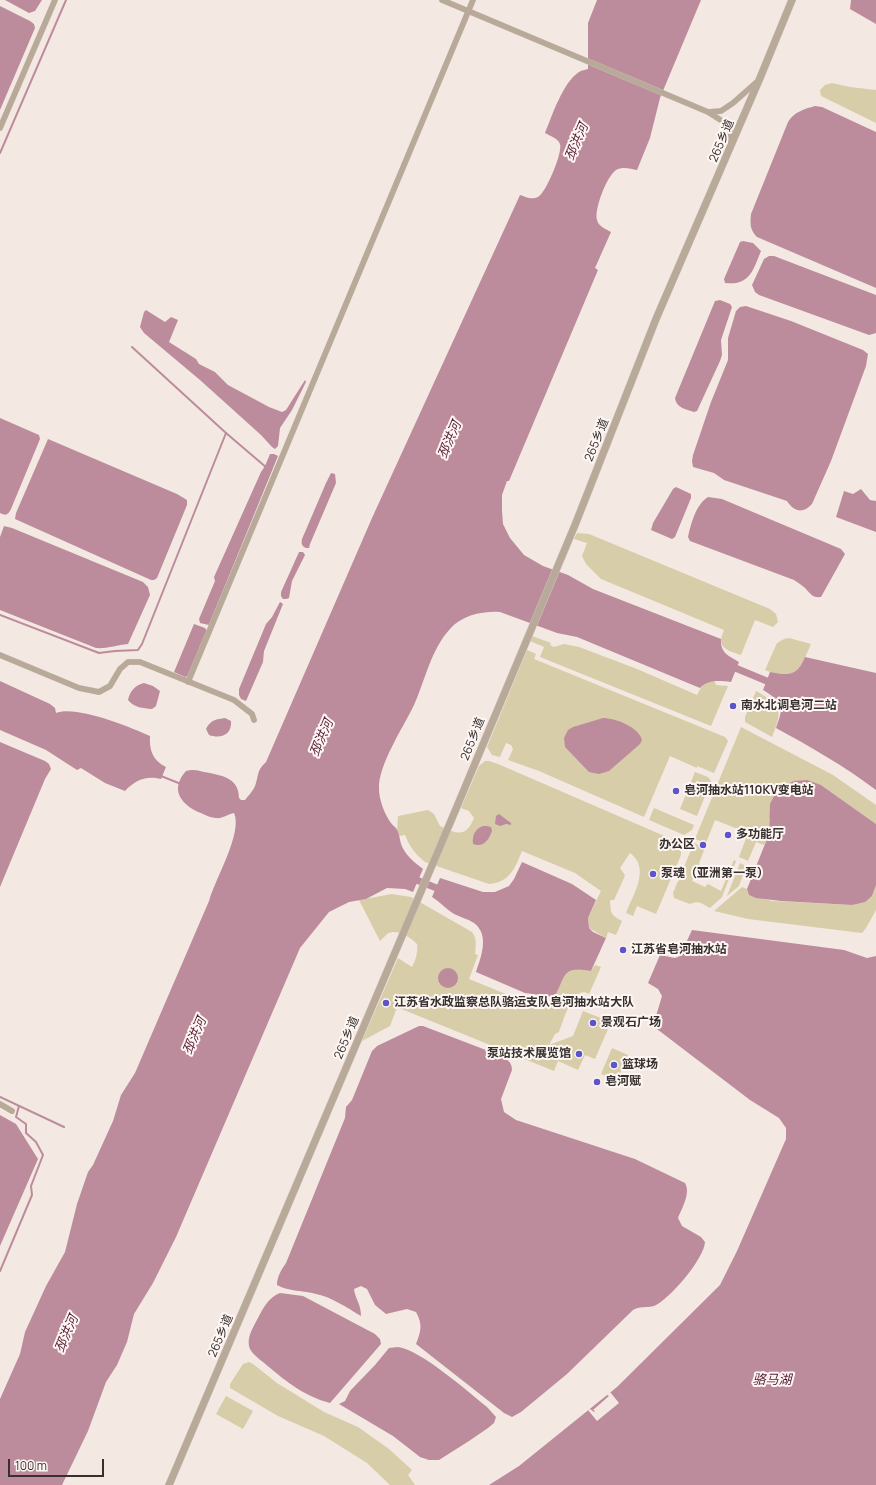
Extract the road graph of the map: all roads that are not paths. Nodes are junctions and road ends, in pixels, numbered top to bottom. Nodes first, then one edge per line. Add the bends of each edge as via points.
1 (55, 0) edge
2 (442, 0) edge
3 (472, 0) edge
4 (792, 0) edge
5 (468, 12) junction
6 (760, 78) junction
7 (708, 112) junction
8 (0, 128) edge
9 (731, 148) junction
10 (0, 655) edge
11 (188, 682) junction
12 (254, 720) dead end
13 (0, 1104) edge
14 (12, 1111) dead end
15 (169, 1485) edge

1 - 8 street
2 - 5 street
3 - 5 street
4 - 6 street, 265乡道
5 - 7 street
5 - 11 street
6 - 7 street via 721,111
6 - 9 street, 265乡道
7 - 9 street via 730,126
9 - 15 street, 265乡道 via 656,319 569,539
10 - 11 street via 79,688 99,692 110,686 120,669 128,662 140,662
11 - 12 street via 234,700 252,714
13 - 14 street

